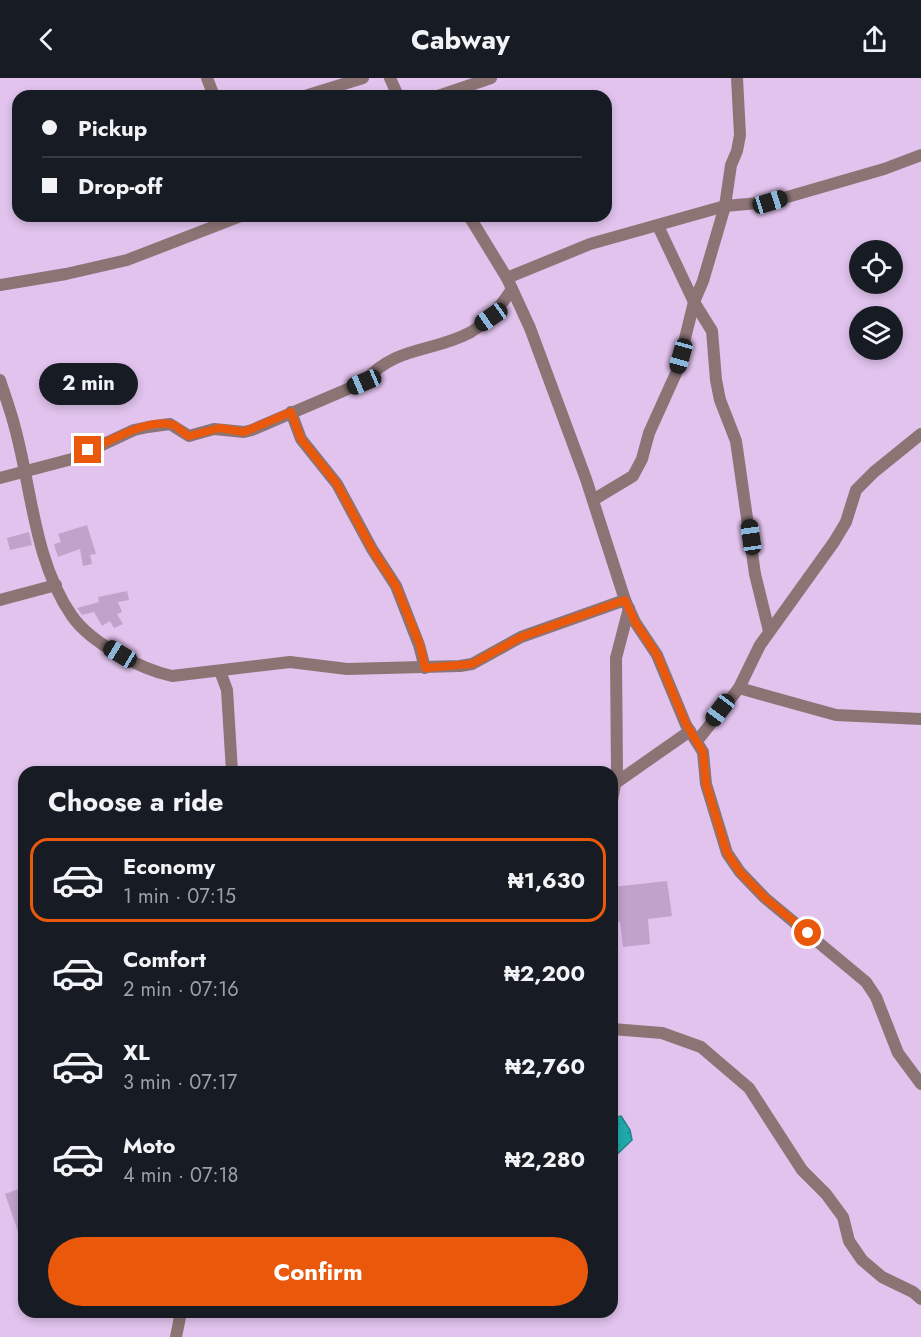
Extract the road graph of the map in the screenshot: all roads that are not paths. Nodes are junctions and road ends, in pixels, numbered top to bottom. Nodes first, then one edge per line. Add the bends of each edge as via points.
1 (363, 78) edge
2 (491, 78) edge
3 (737, 78) edge
4 (322, 90) edge
5 (456, 90) edge
6 (921, 155) edge
7 (725, 206) junction
8 (226, 222) edge
9 (473, 222) edge
10 (658, 226) junction
11 (510, 283) junction
12 (0, 285) edge
13 (694, 302) junction
14 (0, 380) edge
15 (291, 412) junction
16 (921, 434) edge
17 (22, 470) junction
18 (0, 478) edge
19 (593, 500) junction
20 (56, 585) junction
21 (0, 600) edge
22 (627, 604) junction
23 (769, 631) junction
24 (425, 668) junction
25 (220, 671) junction
26 (739, 688) junction
27 (921, 719) edge
28 (693, 736) junction
29 (232, 766) edge
30 (617, 766) edge
31 (618, 781) edge
32 (618, 1029) edge
33 (921, 1084) edge
34 (921, 1299) edge
35 (180, 1318) edge
36 (176, 1337) edge

1 - 4 street
2 - 5 street
3 - 7 street via 740,135
6 - 7 street via 770,202
7 - 10 street
7 - 13 street via 704,281
8 - 12 street via 128,260
9 - 11 street
10 - 11 street via 590,244
10 - 13 street
11 - 15 street via 491,317 471,332 400,354 374,370 364,382
11 - 19 street
13 - 19 street via 677,371 649,433 642,459 633,476
13 - 23 street via 712,331 716,380 736,441 755,574
14 - 17 street via 16,430
15 - 17 street via 244,432 220,428 189,436 170,424 134,430 72,459
15 - 24 street via 301,439 337,484 396,586
16 - 23 street via 856,490 846,522 834,542
17 - 18 street
17 - 20 street
19 - 22 street
20 - 21 street
20 - 25 street via 85,631 131,661 172,676
22 - 24 street via 521,637 472,664
22 - 28 street via 657,655
22 - 30 street via 616,658
23 - 26 street
24 - 25 street via 347,669 290,662
25 - 29 street via 228,690
26 - 27 street via 836,715
26 - 28 street
28 - 31 street
28 - 33 street via 703,752 706,784 727,853 765,898 866,982 898,1053
32 - 34 street via 662,1033 701,1047 749,1088 802,1170 843,1217 849,1241 862,1260 882,1277
35 - 36 street

